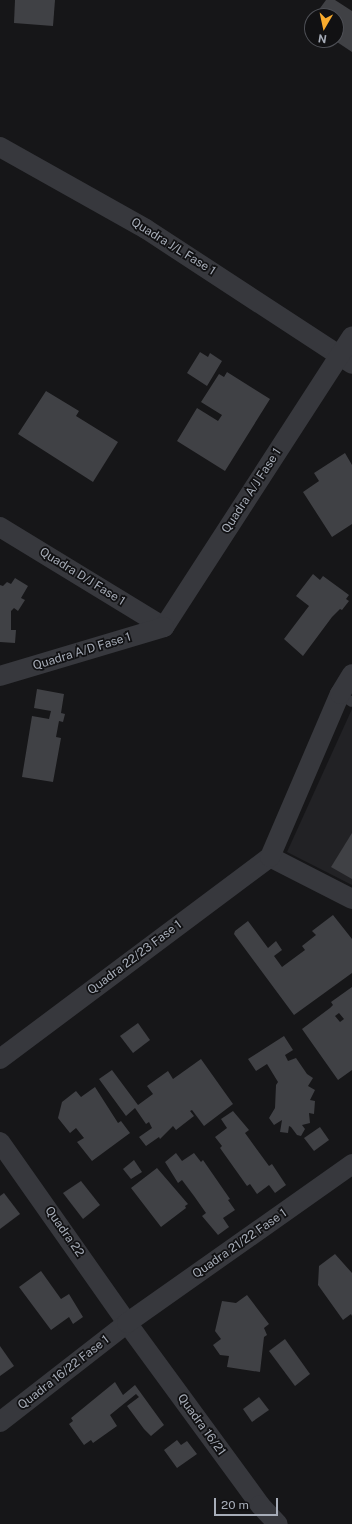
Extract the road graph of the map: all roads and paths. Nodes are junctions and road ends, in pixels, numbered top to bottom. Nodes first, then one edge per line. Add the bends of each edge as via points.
1 (0, 147) edge
2 (352, 336) edge
3 (346, 360) edge
4 (0, 527) edge
5 (164, 627) junction
6 (352, 674) edge
7 (0, 676) edge
8 (346, 698) edge
9 (270, 857) junction
10 (352, 899) edge
11 (0, 1059) edge
12 (0, 1142) edge
13 (352, 1164) edge
14 (127, 1323) junction
15 (0, 1422) edge
16 (278, 1524) edge

1 - 3 street, Quadra J/L Fase 1 via 146,229
2 - 3 street, Quadra A/J Fase 1
3 - 5 street, Quadra A/J Fase 1
4 - 5 street, Quadra D/J Fase 1
5 - 7 street, Quadra A/D Fase 1
6 - 8 street
8 - 9 street
9 - 10 street
9 - 11 street, Quadra 22/23 Fase 1
12 - 14 street, Quadra 22
13 - 14 street, Quadra 21/22 Fase 1
14 - 15 street, Quadra 16/22 Fase 1
14 - 16 street, Quadra 16/21 via 260,1505

